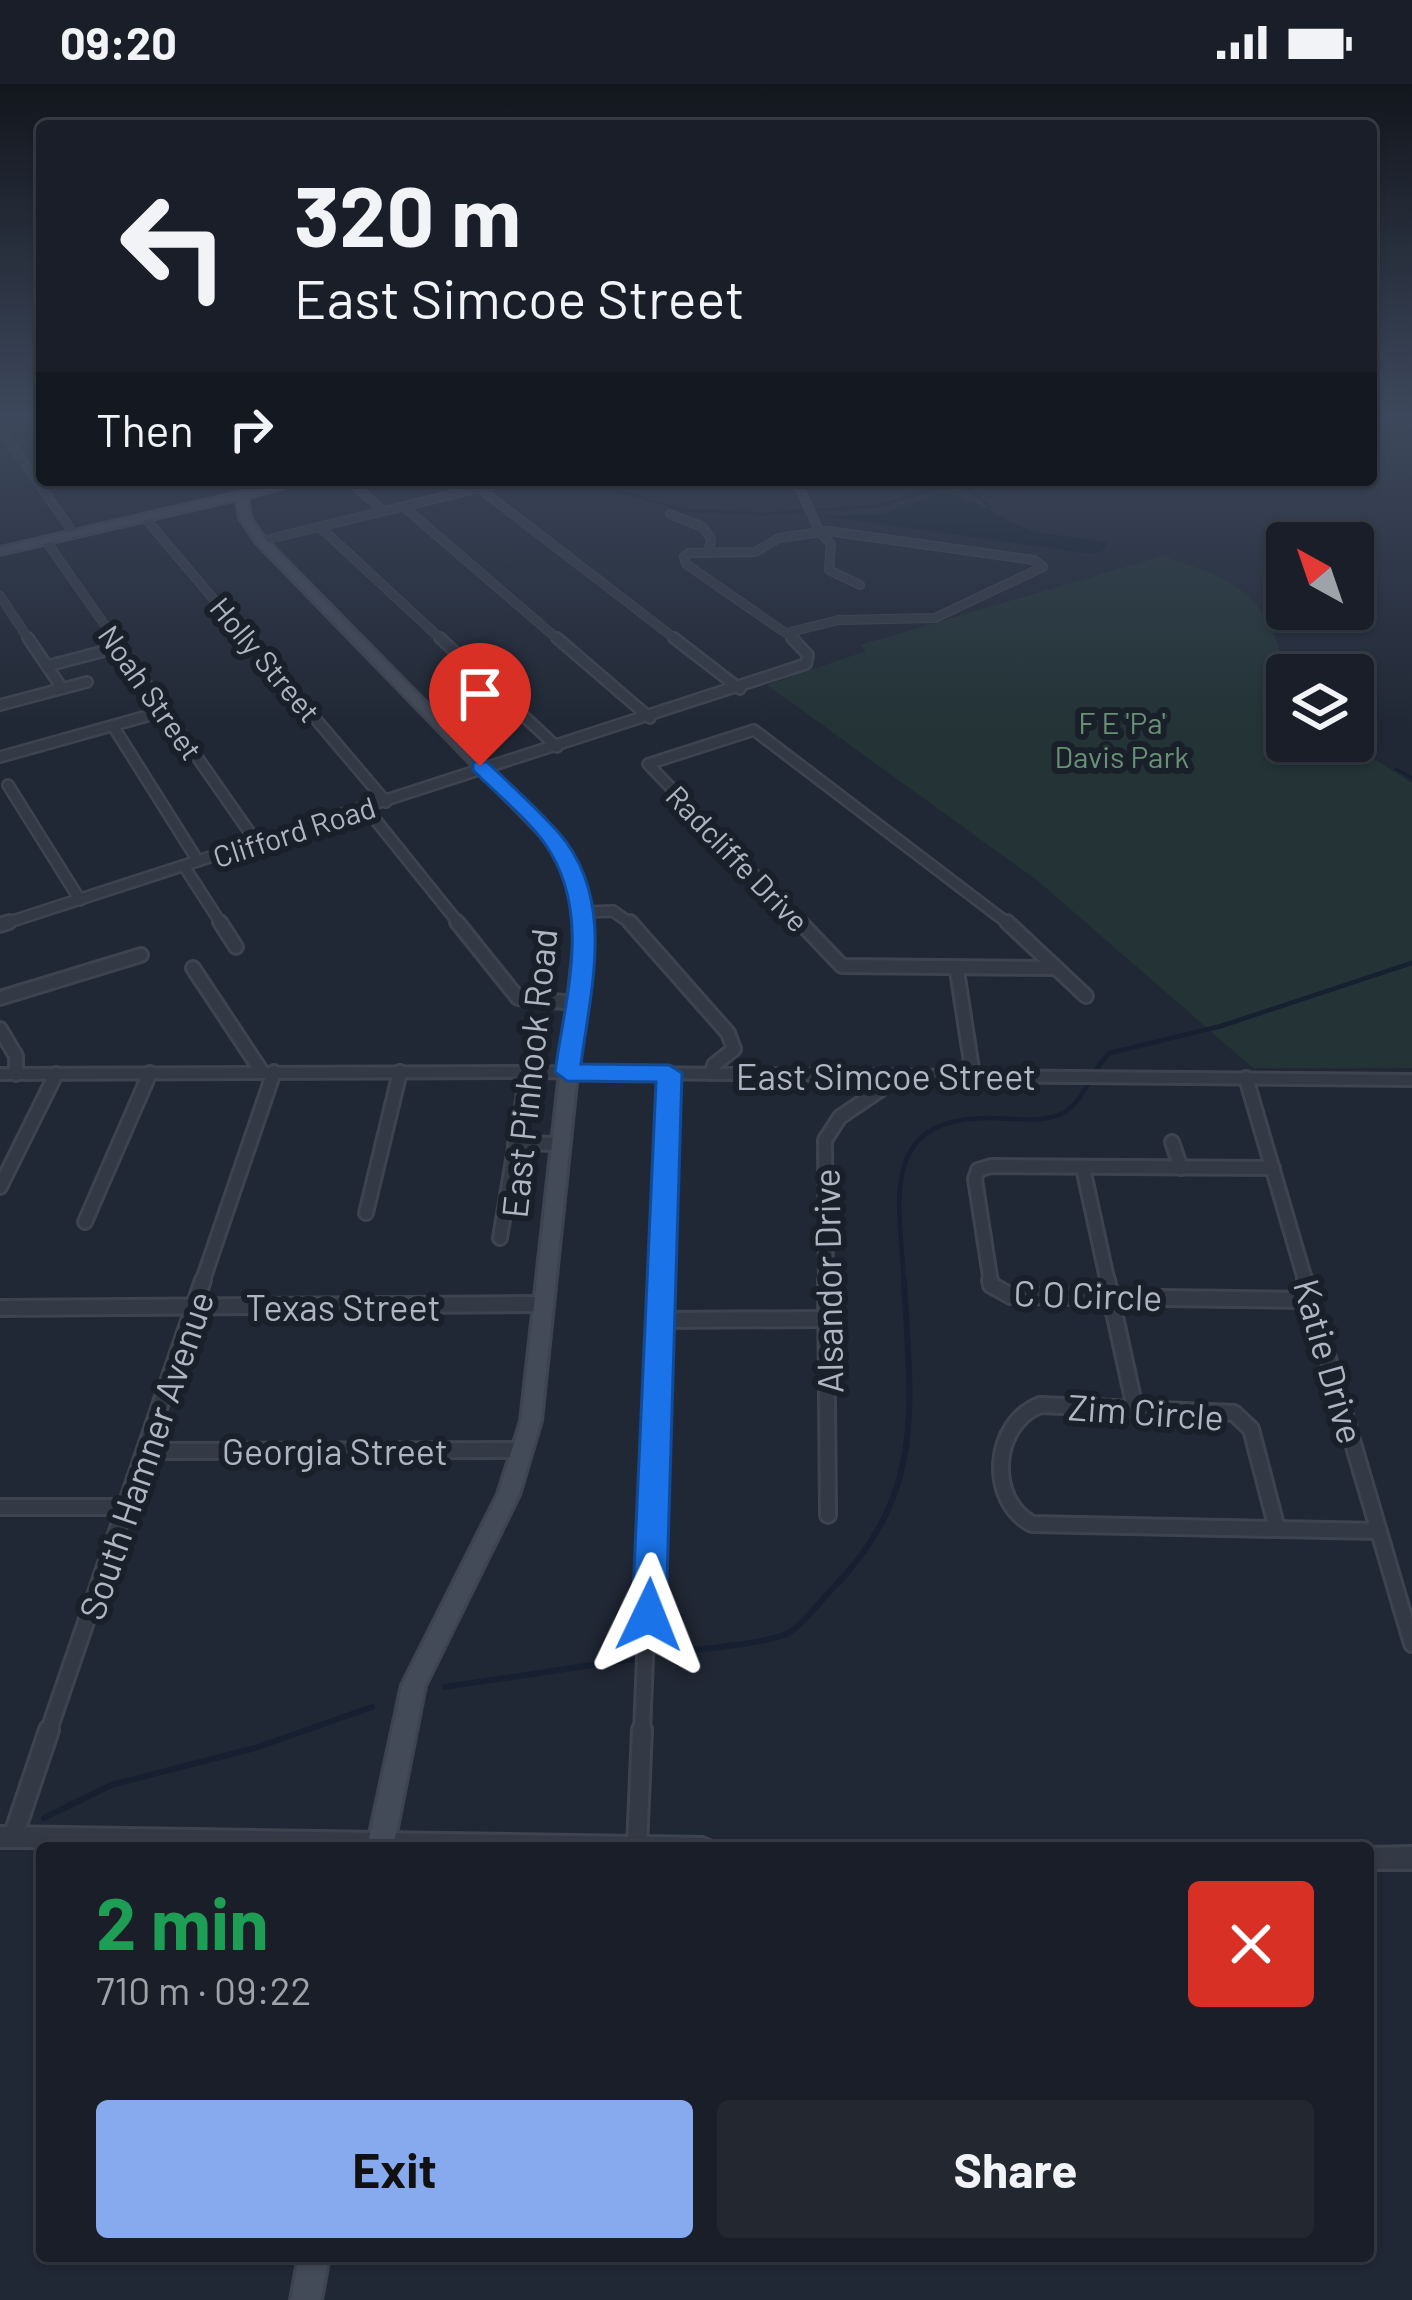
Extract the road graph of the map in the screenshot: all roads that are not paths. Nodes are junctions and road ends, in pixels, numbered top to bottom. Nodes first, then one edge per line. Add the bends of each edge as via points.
1 (62, 517) edge
2 (251, 517) edge
3 (361, 517) edge
4 (416, 517) edge
5 (517, 517) edge
6 (678, 517) edge
7 (812, 517) edge
8 (145, 518) joint
9 (320, 527) junction
10 (819, 531) junction
11 (74, 534) junction
12 (46, 541) junction
13 (261, 542) junction
14 (709, 550) junction
15 (0, 551) edge
16 (860, 584) dead end
17 (0, 596) edge
18 (786, 633) junction
19 (120, 647) junction
20 (47, 666) junction
21 (87, 682) dead end
22 (62, 688) junction
23 (740, 689) junction
24 (0, 705) edge
25 (165, 711) junction
26 (650, 718) junction
27 (113, 726) junction
28 (557, 747) junction
29 (0, 758) edge
30 (484, 770) junction
31 (8, 785) dead end
32 (386, 802) junction
33 (366, 808) junction
34 (257, 843) junction
35 (198, 861) junction
36 (184, 866) junction
37 (80, 900) junction
38 (584, 912) junction
39 (0, 925) edge
40 (236, 947) dead end
41 (141, 955) dead end
42 (193, 968) dead end
43 (1056, 968) junction
44 (957, 971) junction
45 (1086, 996) dead end
46 (0, 998) edge
47 (576, 1003) junction
48 (0, 1029) edge
49 (268, 1072) junction
50 (400, 1072) junction
51 (567, 1072) junction
52 (150, 1073) junction
53 (669, 1073) junction
54 (712, 1073) junction
55 (8, 1074) edge
56 (56, 1074) junction
57 (882, 1074) junction
58 (973, 1075) junction
59 (1246, 1078) junction
60 (1412, 1080) edge
61 (525, 1088) dead end
62 (1172, 1142) dead end
63 (515, 1143) junction
64 (560, 1144) junction
65 (1083, 1168) junction
66 (1181, 1168) junction
67 (1273, 1168) junction
68 (0, 1187) edge
69 (366, 1213) dead end
70 (85, 1222) dead end
71 (500, 1238) dead end
72 (1112, 1297) junction
73 (1312, 1300) junction
74 (542, 1304) junction
75 (196, 1306) junction
76 (0, 1308) edge
77 (828, 1319) junction
78 (657, 1320) junction
79 (1135, 1408) junction
80 (524, 1450) junction
81 (147, 1451) junction
82 (0, 1507) edge
83 (128, 1508) junction
84 (828, 1515) dead end
85 (1277, 1530) junction
86 (1378, 1531) junction
87 (1412, 1644) edge
88 (7, 1837) edge
89 (214, 1842) edge
90 (381, 1842) edge
91 (637, 1842) edge
92 (1374, 1858) edge
93 (1412, 1858) edge
94 (313, 2262) edge
95 (306, 2300) edge

1 - 11 street
2 - 13 main road, East Pinhook Road
3 - 9 street
4 - 26 street
5 - 23 street
6 - 14 street via 705,529
7 - 10 street
8 - 11 main road
8 - 32 street, Holly Street
9 - 13 street
9 - 28 street
10 - 14 street via 778,538 755,552
10 - 16 street via 831,544 832,573
10 - 18 street via 1043,567 935,618 839,620
11 - 12 main road
12 - 15 main road
12 - 19 street, Noah Street
13 - 30 main road, East Pinhook Road
14 - 18 street via 684,562
17 - 20 street
18 - 23 street, Clifford Road via 808,655 806,664
19 - 20 street
19 - 25 street, Noah Street
20 - 22 street
21 - 22 street
22 - 24 street
23 - 26 street, Clifford Road
25 - 27 street
25 - 34 street, Noah Street
26 - 28 street, Clifford Road
27 - 29 street
27 - 35 street
28 - 30 street, Clifford Road
30 - 32 street, Clifford Road
30 - 38 main road, East Pinhook Road via 554,840
31 - 37 street
32 - 33 street, Clifford Road
33 - 34 street, Clifford Road
33 - 47 street via 518,998
34 - 35 street, Clifford Road
35 - 36 street, Clifford Road
36 - 37 street, Clifford Road
36 - 40 street
37 - 39 street, Clifford Road
38 - 47 main road, East Pinhook Road
38 - 54 street via 625,915 728,1033 734,1049
41 - 46 street
42 - 49 street
43 - 44 street, Radcliffe Drive
43 - 44 street, Radcliffe Drive via 994,910 754,730 648,764 838,963
43 - 45 street, Radcliffe Drive
44 - 58 street
47 - 51 main road, East Pinhook Road
48 - 55 street via 16,1056
49 - 50 street, East Simcoe Street
49 - 52 street, East Simcoe Street
49 - 75 street, South Hamner Avenue
50 - 51 street, East Simcoe Street
50 - 69 street
51 - 53 street, East Simcoe Street
51 - 64 main road, East Pinhook Road
52 - 56 street, East Simcoe Street
52 - 70 street
53 - 54 street, East Simcoe Street
53 - 78 street
54 - 57 street, East Simcoe Street
55 - 56 street, East Simcoe Street
56 - 68 street
57 - 58 street, East Simcoe Street
57 - 77 street, Alsandor Drive via 877,1094 840,1117 825,1140
58 - 59 street, East Simcoe Street
59 - 60 street, East Simcoe Street
59 - 67 street, Katie Drive
61 - 63 street
62 - 66 street
63 - 64 street
63 - 71 street
64 - 74 main road, East Pinhook Road
65 - 66 street, C O Circle
65 - 72 street
65 - 72 street, C O Circle via 976,1172 989,1280 1011,1296
66 - 67 street, C O Circle
67 - 73 street, Katie Drive
72 - 73 street, C O Circle
72 - 79 street
73 - 86 street, Katie Drive
74 - 75 street, Texas Street
74 - 80 main road, East Pinhook Road
75 - 76 street, Texas Street
75 - 81 street, South Hamner Avenue
77 - 78 street
77 - 84 street, Alsandor Drive
78 - 91 street
79 - 85 street, Zim Circle via 1215,1408 1240,1416 1251,1430
79 - 85 street, Zim Circle via 1040,1405 1019,1413 1009,1430 1002,1489 1009,1509 1043,1525
80 - 81 street, Georgia Street
80 - 90 main road, East Pinhook Road via 414,1685
81 - 83 street, South Hamner Avenue
82 - 83 street
83 - 88 street, South Hamner Avenue
85 - 86 street, Zim Circle
86 - 87 street, Katie Drive
88 - 89 street
92 - 93 street
94 - 95 main road

